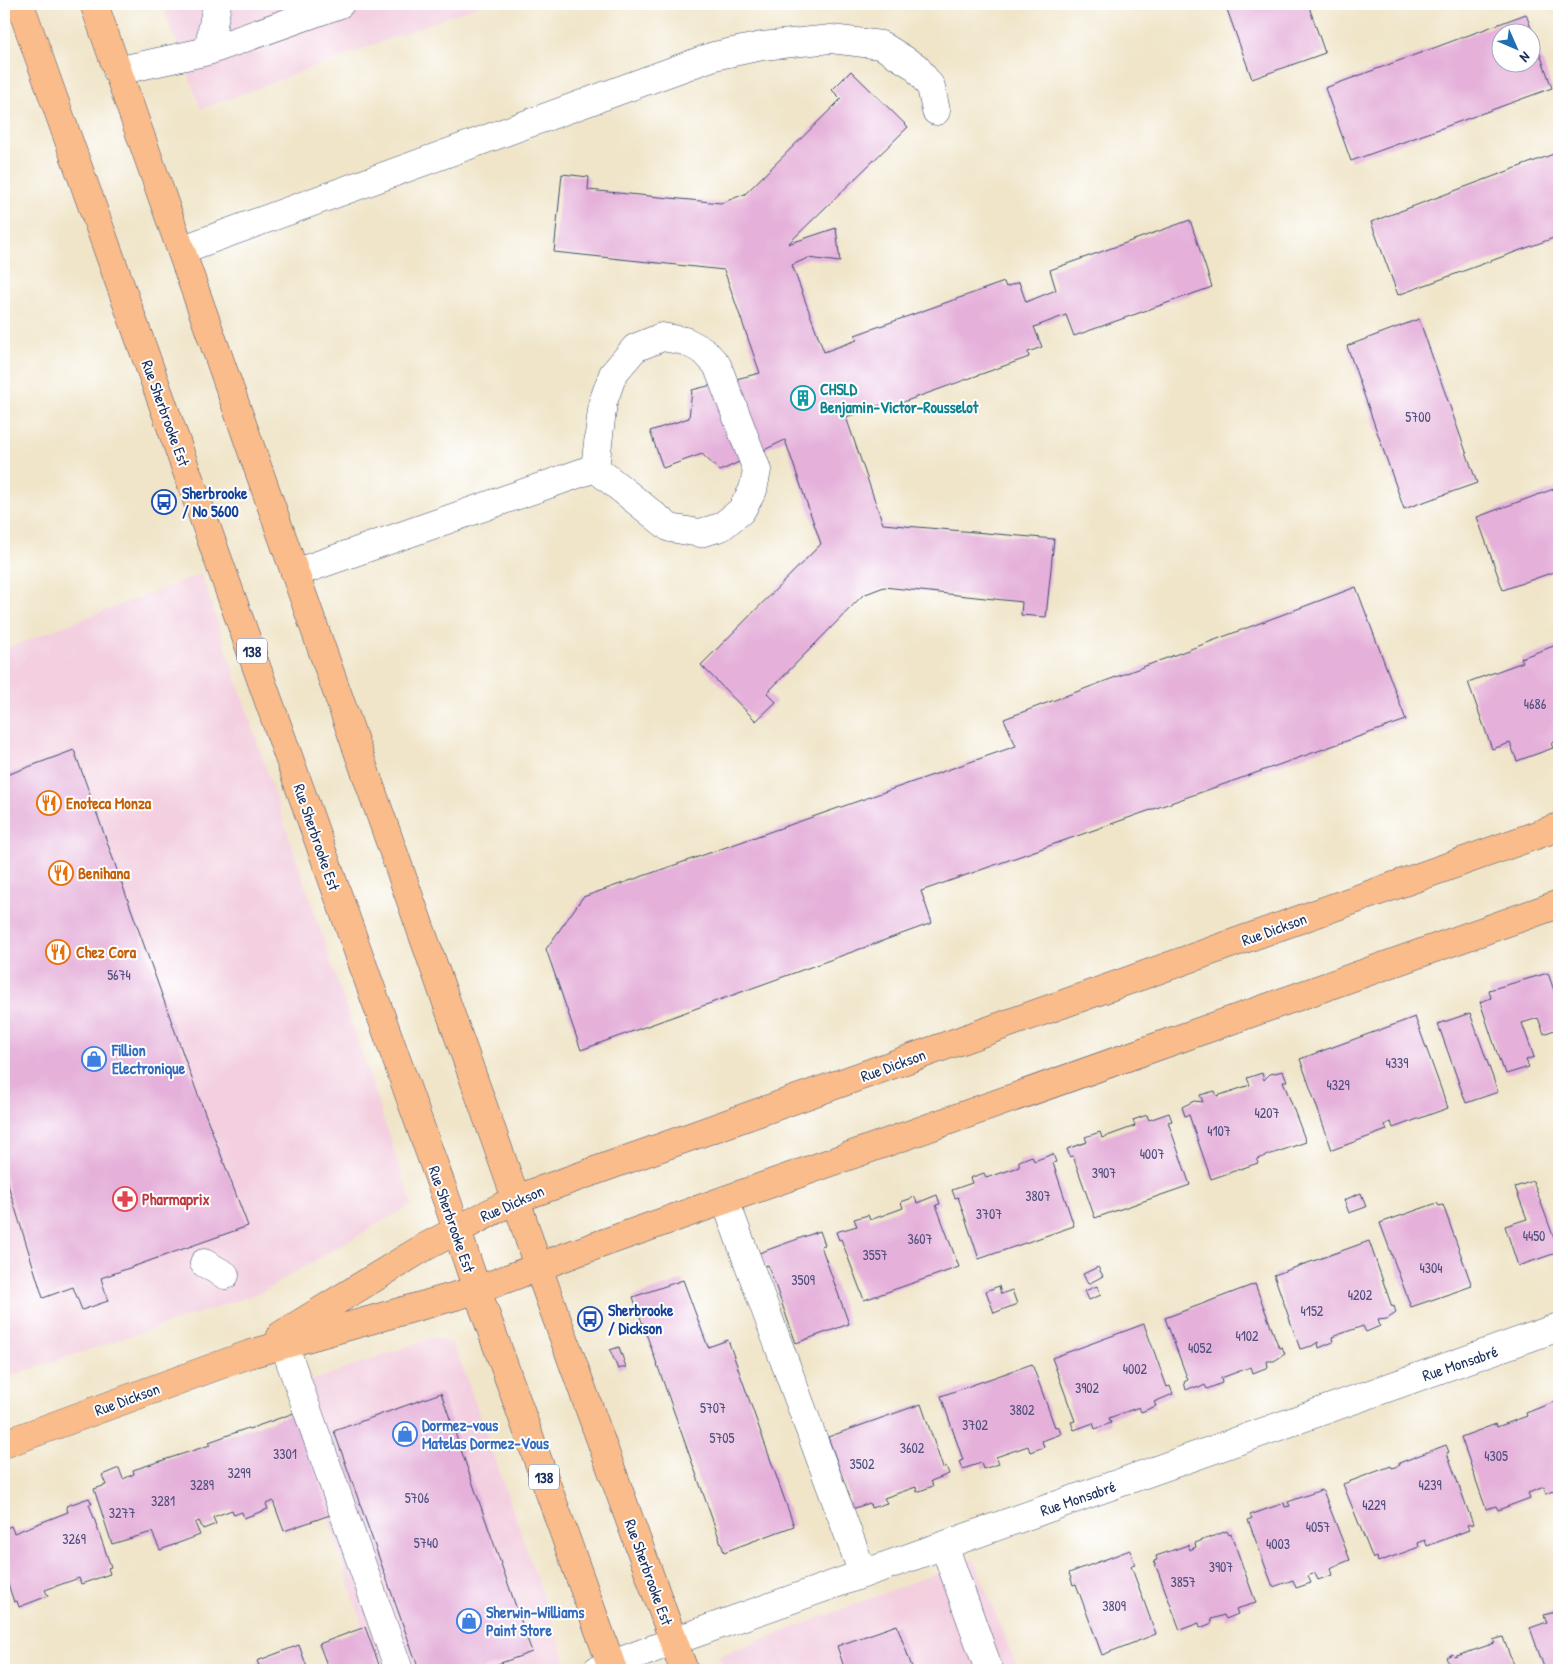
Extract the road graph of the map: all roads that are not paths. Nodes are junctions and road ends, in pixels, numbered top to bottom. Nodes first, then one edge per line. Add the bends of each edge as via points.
1 (20, 4) edge
2 (94, 4) edge
3 (217, 4) edge
4 (340, 4) edge
5 (208, 51) junction
6 (118, 71) junction
7 (936, 111) dead end
8 (181, 250) junction
9 (595, 468) junction
10 (295, 573) junction
11 (1559, 827) edge
12 (1559, 904) edge
13 (516, 1199) junction
14 (725, 1200) junction
15 (456, 1230) junction
16 (538, 1267) junction
17 (477, 1290) junction
18 (1559, 1327) edge
19 (284, 1344) junction
20 (250, 1354) junction
21 (4, 1444) edge
22 (944, 1545) junction
23 (863, 1574) junction
24 (674, 1641) junction
25 (607, 1669) edge
26 (399, 1670) edge
27 (684, 1670) edge
28 (989, 1670) edge

1 - 15 main road, Rue Sherbrooke Est / 138
2 - 6 main road, Rue Sherbrooke Est
3 - 5 street
4 - 5 street
5 - 6 street
6 - 8 main road, Rue Sherbrooke Est
7 - 8 street via 931,86 916,67 881,45 831,39 762,46 714,56
8 - 10 main road, Rue Sherbrooke Est
9 - 9 street via 670,528 700,533 721,527 741,510 753,490 757,470 717,365 704,351 685,341 662,337 635,348 613,374 603,402
9 - 10 street
10 - 13 main road, Rue Sherbrooke Est
11 - 13 main road, Rue Dickson
12 - 14 main road, Rue Dickson
13 - 15 main road, Rue Dickson
13 - 16 main road, Rue Sherbrooke Est
14 - 16 main road, Rue Dickson
14 - 23 street
15 - 17 main road, Rue Sherbrooke Est / 138
15 - 20 main road, Rue Dickson
16 - 17 main road, Rue Dickson
16 - 24 main road, Rue Sherbrooke Est
17 - 19 main road, Rue Dickson
17 - 25 main road, Rue Sherbrooke Est / 138
18 - 22 street, Rue Monsabré
19 - 20 main road, Rue Dickson
19 - 26 street
20 - 21 main road, Rue Dickson
22 - 23 street, Rue Monsabré
22 - 28 street
23 - 24 street, Rue Monsabré
24 - 25 street, Rue Monsabré
24 - 27 main road, Rue Sherbrooke Est

